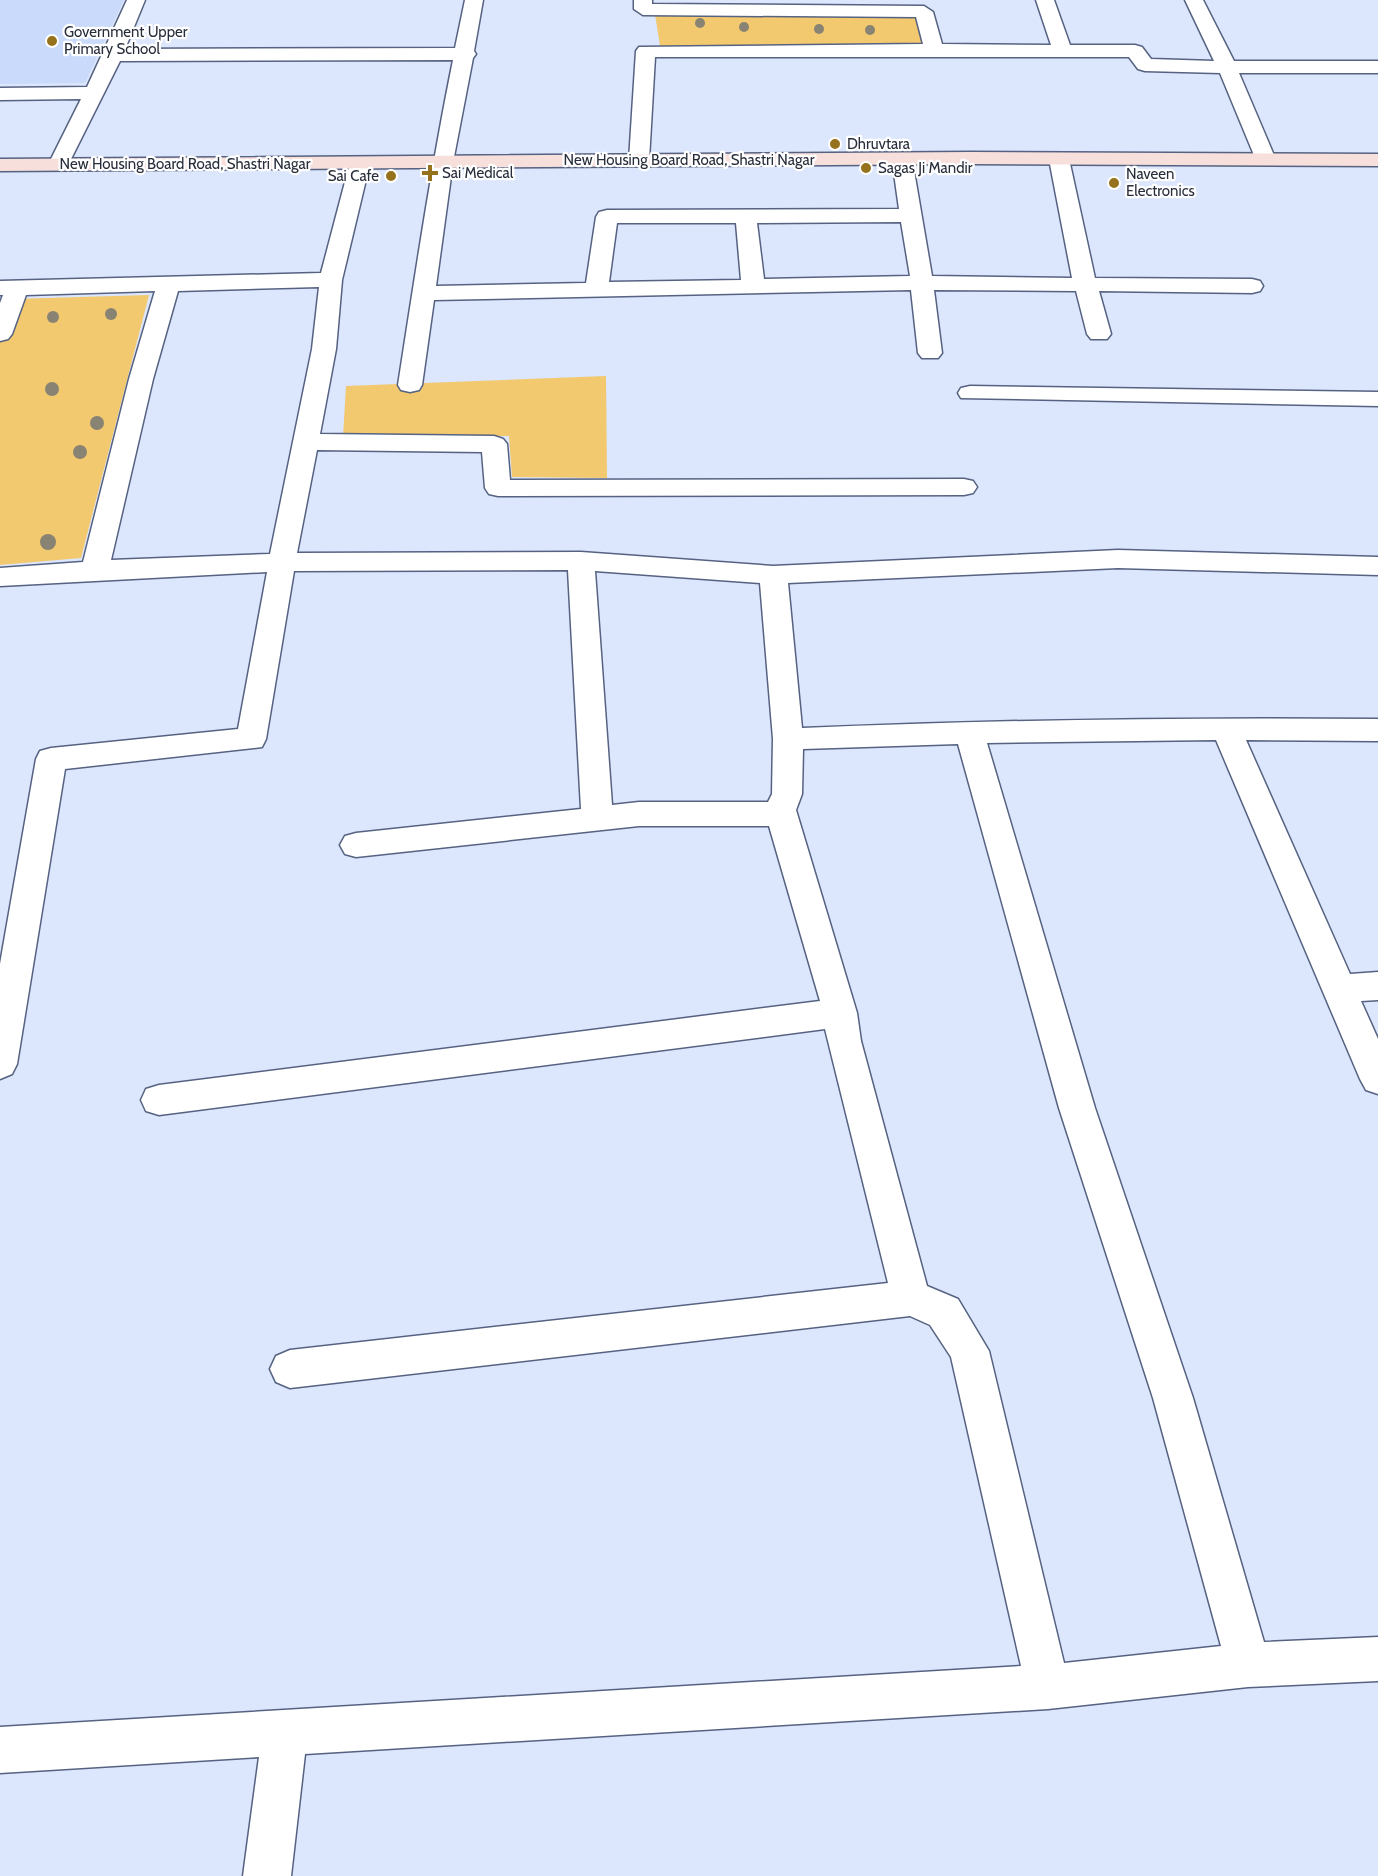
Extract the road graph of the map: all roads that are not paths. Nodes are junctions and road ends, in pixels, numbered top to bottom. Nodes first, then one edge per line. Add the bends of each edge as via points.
1 (136, 0) edge
2 (474, 0) edge
3 (1045, 0) edge
4 (1194, 0) edge
5 (643, 5) edge
6 (922, 6) edge
7 (934, 50) junction
8 (646, 51) junction
9 (1063, 51) junction
10 (466, 54) junction
11 (113, 55) junction
12 (1227, 67) junction
13 (1378, 67) edge
14 (94, 93) junction
15 (0, 94) edge
16 (902, 159) junction
17 (1059, 159) junction
18 (639, 160) junction
19 (1266, 160) junction
20 (1378, 160) edge
21 (442, 162) junction
22 (360, 163) junction
23 (0, 165) edge
24 (58, 165) junction
25 (911, 215) junction
26 (746, 217) junction
27 (331, 280) junction
28 (922, 283) junction
29 (1085, 284) junction
30 (753, 285) junction
31 (168, 286) junction
32 (1252, 286) dead end
33 (8, 288) edge
34 (596, 290) junction
35 (423, 293) junction
36 (0, 334) edge
37 (1099, 334) dead end
38 (930, 353) dead end
39 (410, 385) dead end
40 (970, 393) dead end
41 (1378, 399) edge
42 (306, 442) junction
43 (964, 488) dead end
44 (581, 561) junction
45 (282, 562) junction
46 (1378, 566) edge
47 (95, 570) junction
48 (773, 575) junction
49 (0, 577) edge
50 (1226, 728) junction
51 (1378, 730) edge
52 (969, 731) junction
53 (788, 739) junction
54 (780, 810) junction
55 (597, 819) junction
56 (356, 845) dead end
57 (1378, 986) edge
58 (1340, 989) junction
59 (840, 1013) junction
60 (0, 1064) edge
61 (1378, 1079) edge
62 (159, 1100) dead end
63 (911, 1298) junction
64 (290, 1369) dead end
65 (1378, 1659) edge
66 (1248, 1665) junction
67 (1048, 1687) junction
68 (285, 1733) junction
69 (0, 1750) edge
70 (267, 1876) edge

1 - 11 street
2 - 10 street
3 - 9 street
4 - 12 street
5 - 6 street
5 - 8 street
6 - 7 street
7 - 8 street
7 - 9 street
8 - 18 street
9 - 12 street via 1135,51 1145,64
10 - 11 street
10 - 21 street
11 - 14 street
12 - 13 street
12 - 19 street
14 - 15 street
14 - 24 street
16 - 17 street, New Housing Board Road, Shastri Nagar
16 - 18 street, New Housing Board Road, Shastri Nagar
16 - 25 street
17 - 19 street, New Housing Board Road, Shastri Nagar
17 - 29 street
18 - 21 street, New Housing Board Road, Shastri Nagar
19 - 20 street, New Housing Board Road, Shastri Nagar
21 - 22 street, New Housing Board Road, Shastri Nagar
21 - 35 street
22 - 24 street, New Housing Board Road, Shastri Nagar
22 - 27 street
23 - 24 street, New Housing Board Road, Shastri Nagar
25 - 26 street
25 - 28 street
26 - 30 street
26 - 34 street via 607,217
27 - 31 street
27 - 42 street via 324,349
28 - 29 street
28 - 30 street
28 - 38 street
29 - 32 street
29 - 37 street
30 - 34 street
31 - 33 street
31 - 47 street
33 - 36 street
34 - 35 street
35 - 39 street
40 - 41 street
42 - 43 street via 494,444 498,488
42 - 45 street
44 - 45 street
44 - 48 street
44 - 55 street
45 - 47 street
45 - 60 street via 251,739 51,759
46 - 48 street via 1118,560
47 - 49 street
48 - 53 street
50 - 51 street
50 - 52 street
50 - 58 street
52 - 53 street
52 - 66 street via 1077,1108 1173,1398
53 - 54 street via 787,794
54 - 55 street via 764,816 639,814
54 - 59 street
55 - 56 street
57 - 58 street
58 - 61 street
59 - 62 street
59 - 63 street
63 - 64 street
63 - 67 street via 944,1312 969,1351
65 - 66 street
66 - 67 street
67 - 68 street
68 - 69 street
68 - 70 street

